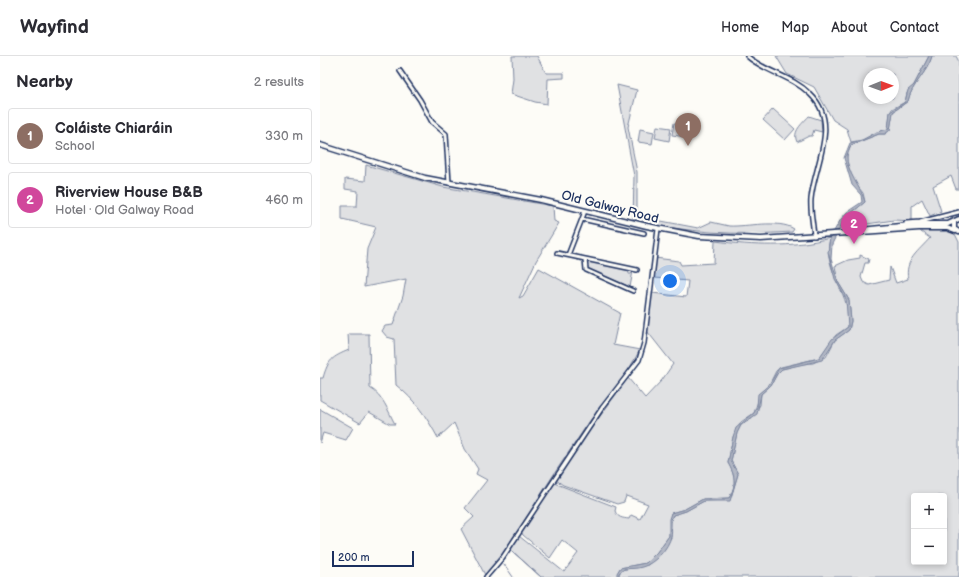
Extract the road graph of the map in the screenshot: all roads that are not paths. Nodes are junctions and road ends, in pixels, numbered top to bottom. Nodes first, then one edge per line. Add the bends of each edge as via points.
1 (747, 56) edge
2 (400, 71) dead end
3 (320, 145) edge
4 (449, 183) junction
5 (585, 211) junction
6 (959, 212) edge
7 (582, 219) junction
8 (959, 219) edge
9 (954, 222) junction
10 (906, 226) junction
11 (658, 229) junction
12 (957, 232) edge
13 (644, 233) dead end
14 (848, 233) junction
15 (814, 236) junction
16 (959, 236) edge
17 (557, 253) dead end
18 (568, 255) junction
19 (585, 259) junction
20 (631, 269) junction
21 (637, 270) dead end
22 (630, 274) dead end
23 (633, 291) dead end
24 (486, 577) edge

1 - 15 street via 802,87 816,100 822,113 825,136 811,199
2 - 4 street via 432,122 446,134
3 - 4 main road, Old Galway Road via 404,172
4 - 5 main road, Old Galway Road
5 - 7 street
5 - 11 main road, Old Galway Road
6 - 10 street via 906,223
7 - 13 street
7 - 18 street
8 - 9 main road
9 - 10 main road
9 - 12 main road via 953,227
10 - 14 main road
11 - 15 main road, Old Galway Road via 699,236 749,239
11 - 24 street via 644,342 639,360 602,408 503,557
12 - 14 main road via 947,228 919,228
12 - 16 main road
14 - 15 main road, Old Galway Road
17 - 18 street
18 - 19 street
19 - 20 street
19 - 23 street via 586,270
20 - 21 street
20 - 22 street

